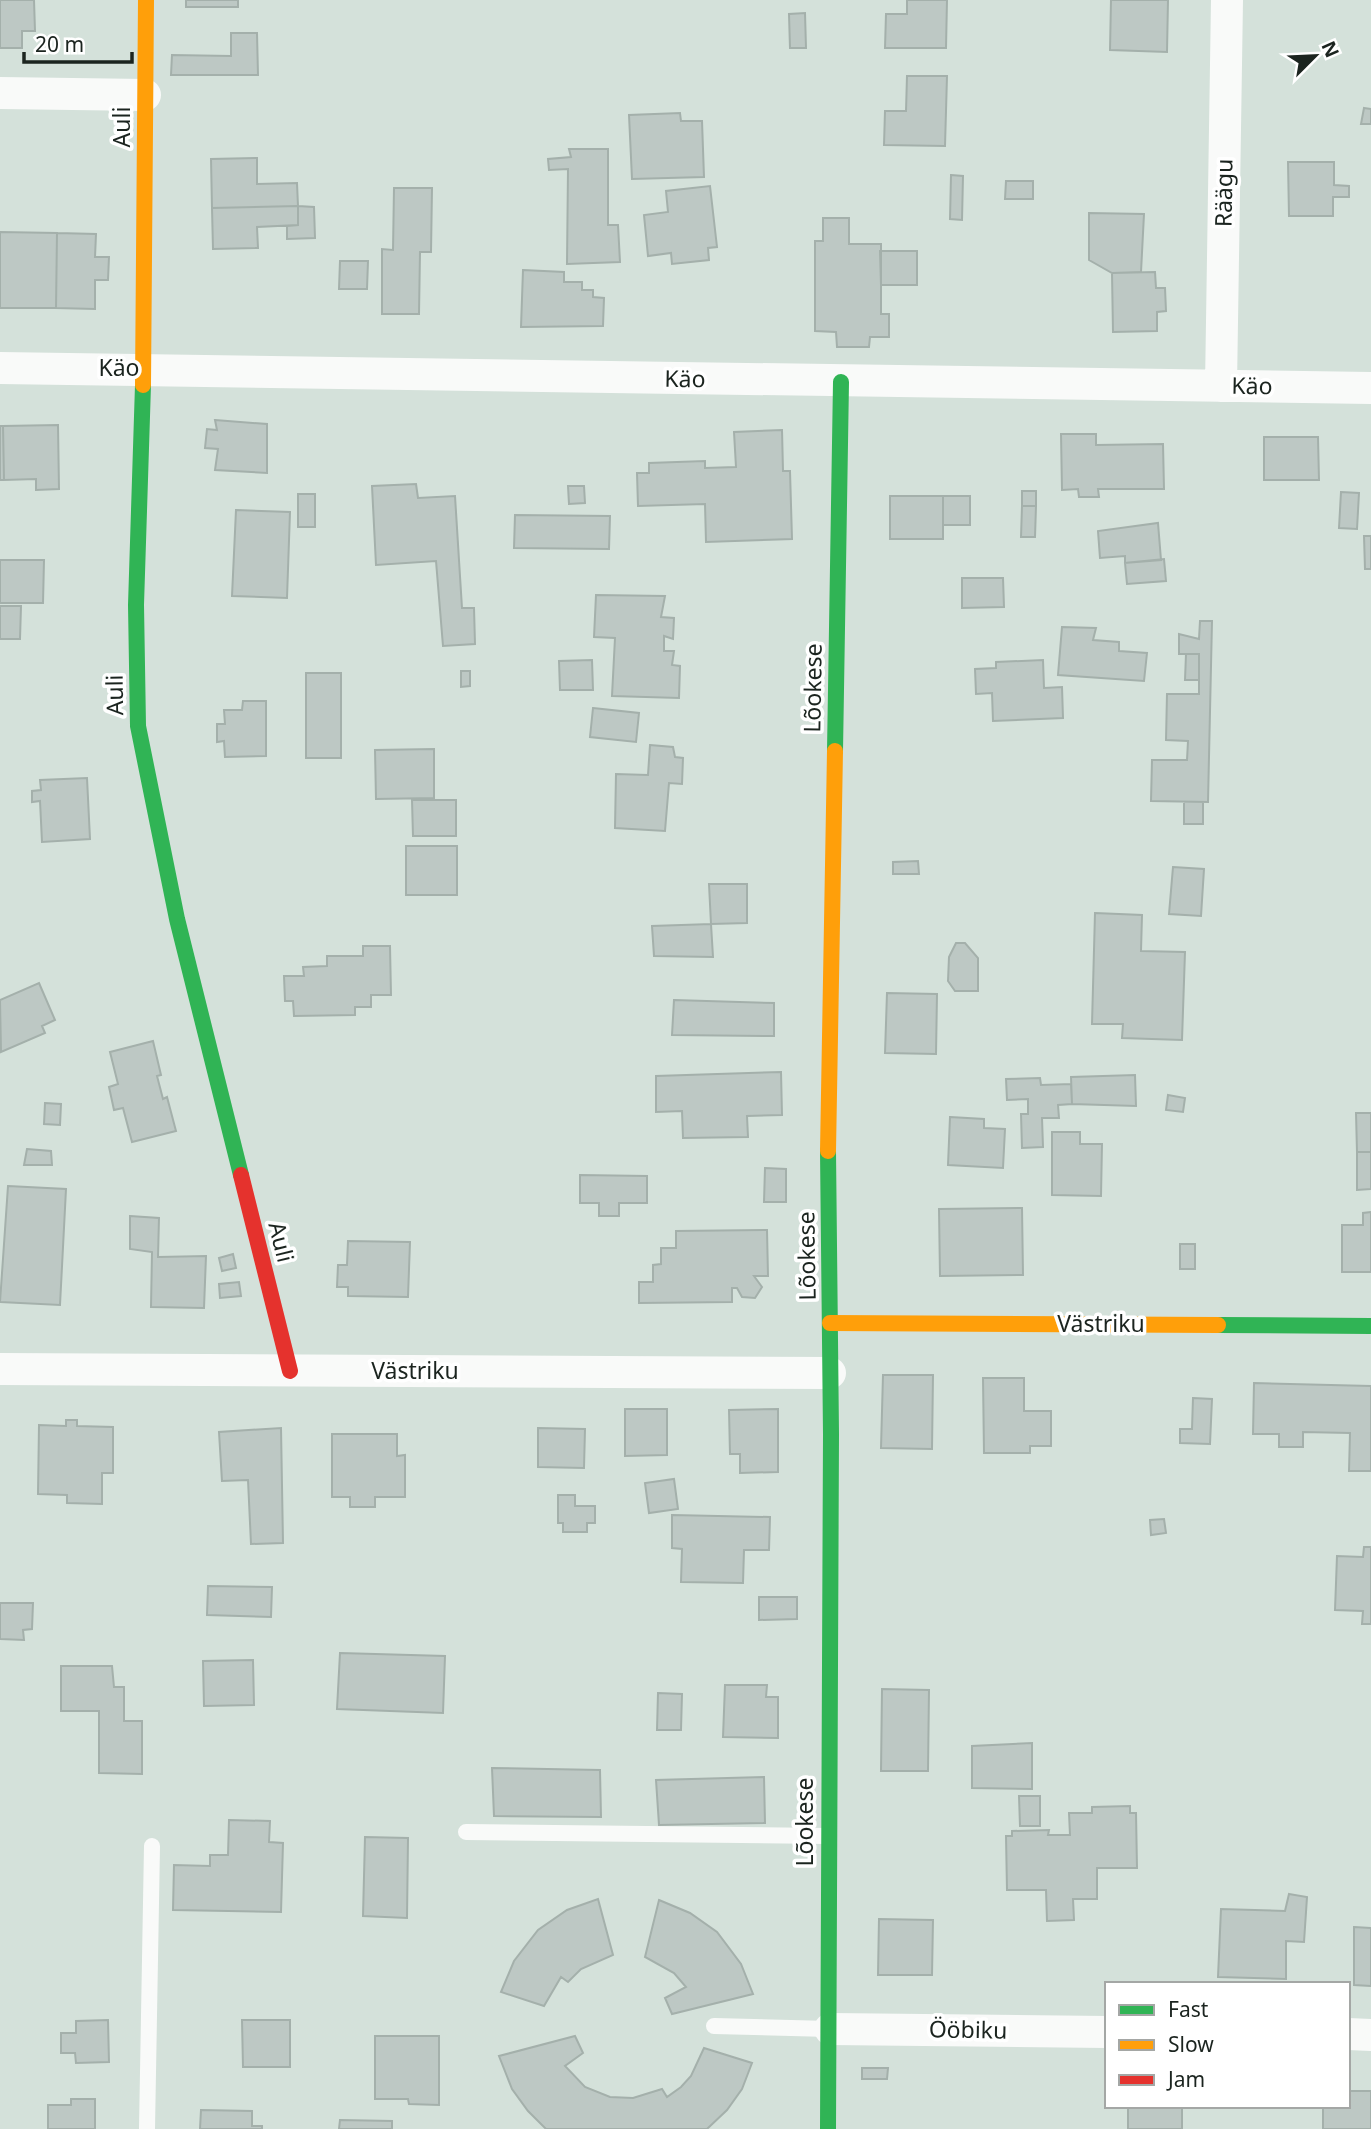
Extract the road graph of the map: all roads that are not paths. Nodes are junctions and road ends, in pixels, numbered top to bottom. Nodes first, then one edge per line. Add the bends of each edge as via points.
1 (146, 0) edge
2 (1227, 0) edge
3 (0, 93) edge
4 (145, 94) junction
5 (0, 368) edge
6 (143, 368) junction
7 (841, 382) junction
8 (1221, 386) junction
9 (1371, 388) edge
10 (830, 1323) junction
11 (1371, 1326) edge
12 (0, 1369) edge
13 (290, 1371) junction
14 (830, 1373) junction
15 (466, 1832) dead end
16 (828, 1836) junction
17 (152, 1846) dead end
18 (714, 2026) dead end
19 (830, 2029) junction
20 (1105, 2032) edge
21 (1350, 2034) edge
22 (1371, 2035) edge
23 (147, 2129) edge
24 (828, 2129) edge

1 - 4 street, Auli
2 - 8 street, Räägu
3 - 4 street
4 - 6 street, Auli
5 - 6 street, Käo
6 - 7 street, Käo
6 - 13 street, Auli via 136,605 138,726 177,919
7 - 8 street, Käo
7 - 10 street, Lõokese via 828,1148
8 - 9 street, Käo
10 - 11 street, Västriku
10 - 14 street, Lõokese
12 - 13 street, Västriku
13 - 14 street, Västriku
14 - 16 street, Lõokese
15 - 16 lane
16 - 19 street, Lõokese
17 - 23 lane
18 - 19 lane
19 - 20 street, Ööbiku
19 - 24 street, Lõokese
21 - 22 street

